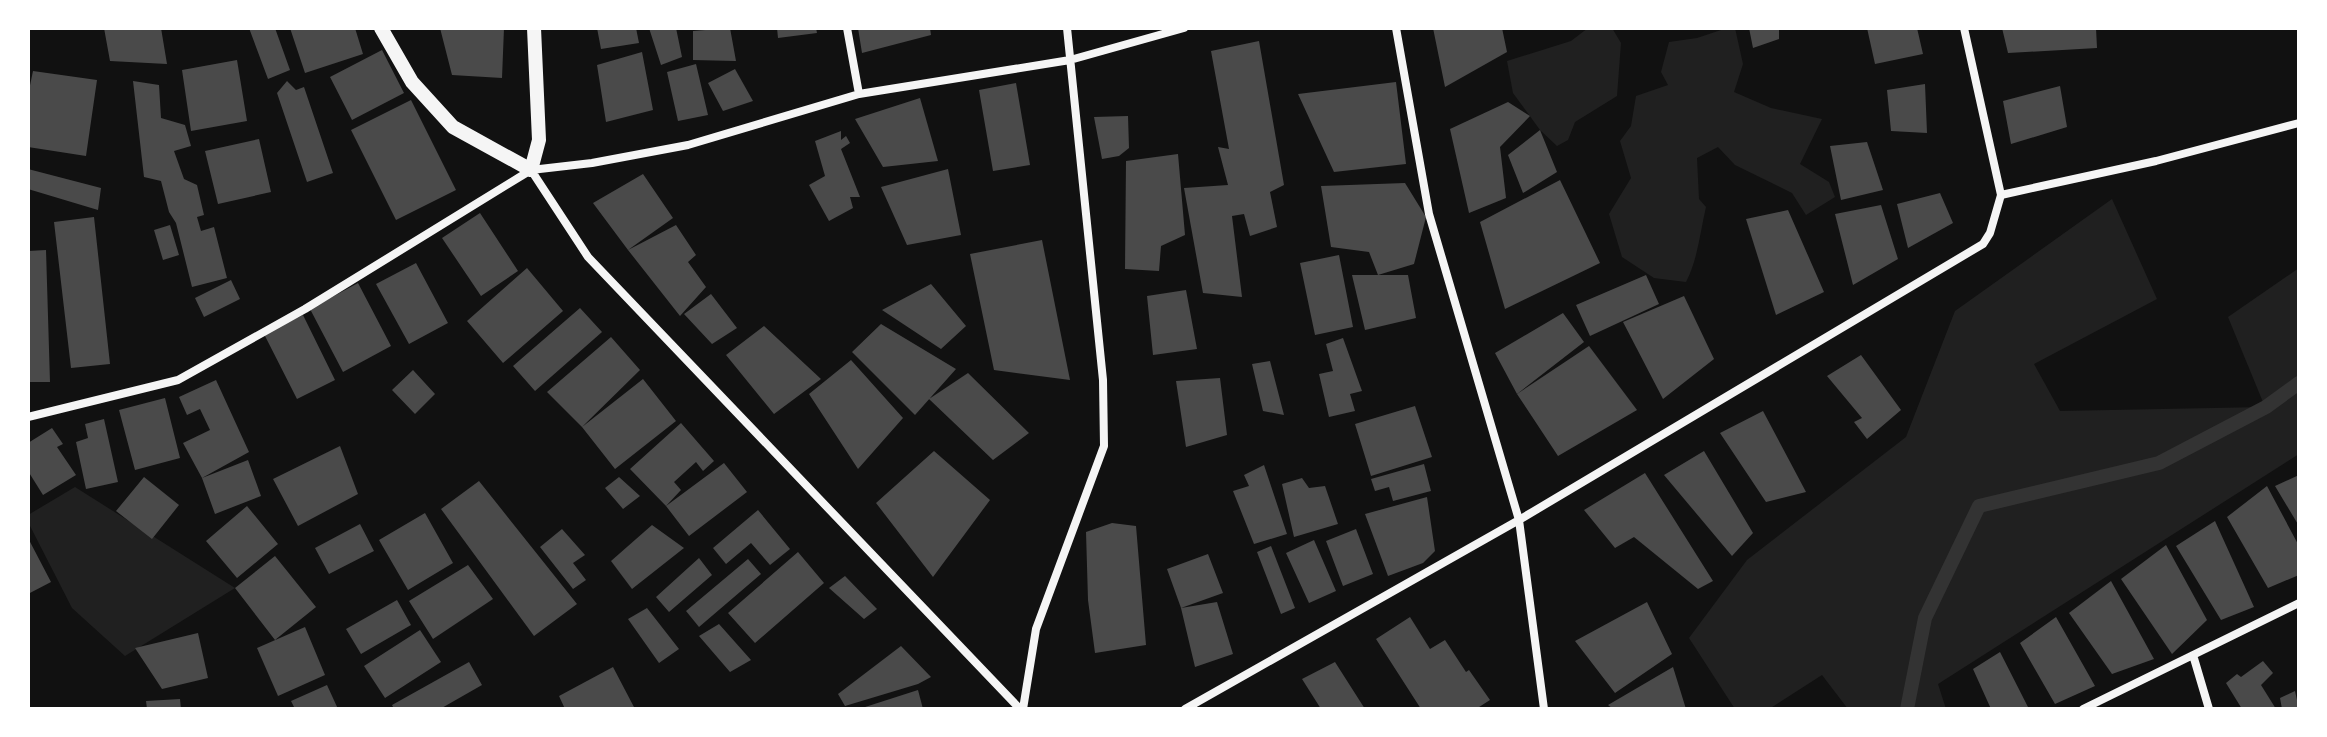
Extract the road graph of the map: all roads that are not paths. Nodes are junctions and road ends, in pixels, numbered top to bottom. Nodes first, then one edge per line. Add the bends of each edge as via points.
1 (381, 28) edge
2 (534, 28) edge
3 (847, 28) edge
4 (1067, 28) edge
5 (1184, 28) edge
6 (1396, 28) edge
7 (1964, 28) edge
8 (1070, 60) junction
9 (859, 94) junction
10 (2299, 123) edge
11 (531, 170) junction
12 (2001, 195) junction
13 (28, 417) edge
14 (1519, 520) junction
15 (2299, 603) edge
16 (2193, 655) junction
17 (1022, 709) edge
18 (1185, 709) edge
19 (1544, 709) edge
20 (2083, 709) edge
21 (2209, 709) edge

1 - 11 street via 412,82 453,127
2 - 11 street via 539,140
3 - 9 street
4 - 8 street
5 - 8 street
6 - 14 street via 1429,214
7 - 12 street
8 - 9 street
8 - 17 street via 1103,380 1104,446 1036,629
9 - 11 street via 688,145
10 - 12 street
11 - 13 street via 178,380
11 - 17 street via 588,257
12 - 14 street via 1983,244
14 - 18 street
14 - 19 street
15 - 16 street
16 - 20 street
16 - 21 street

